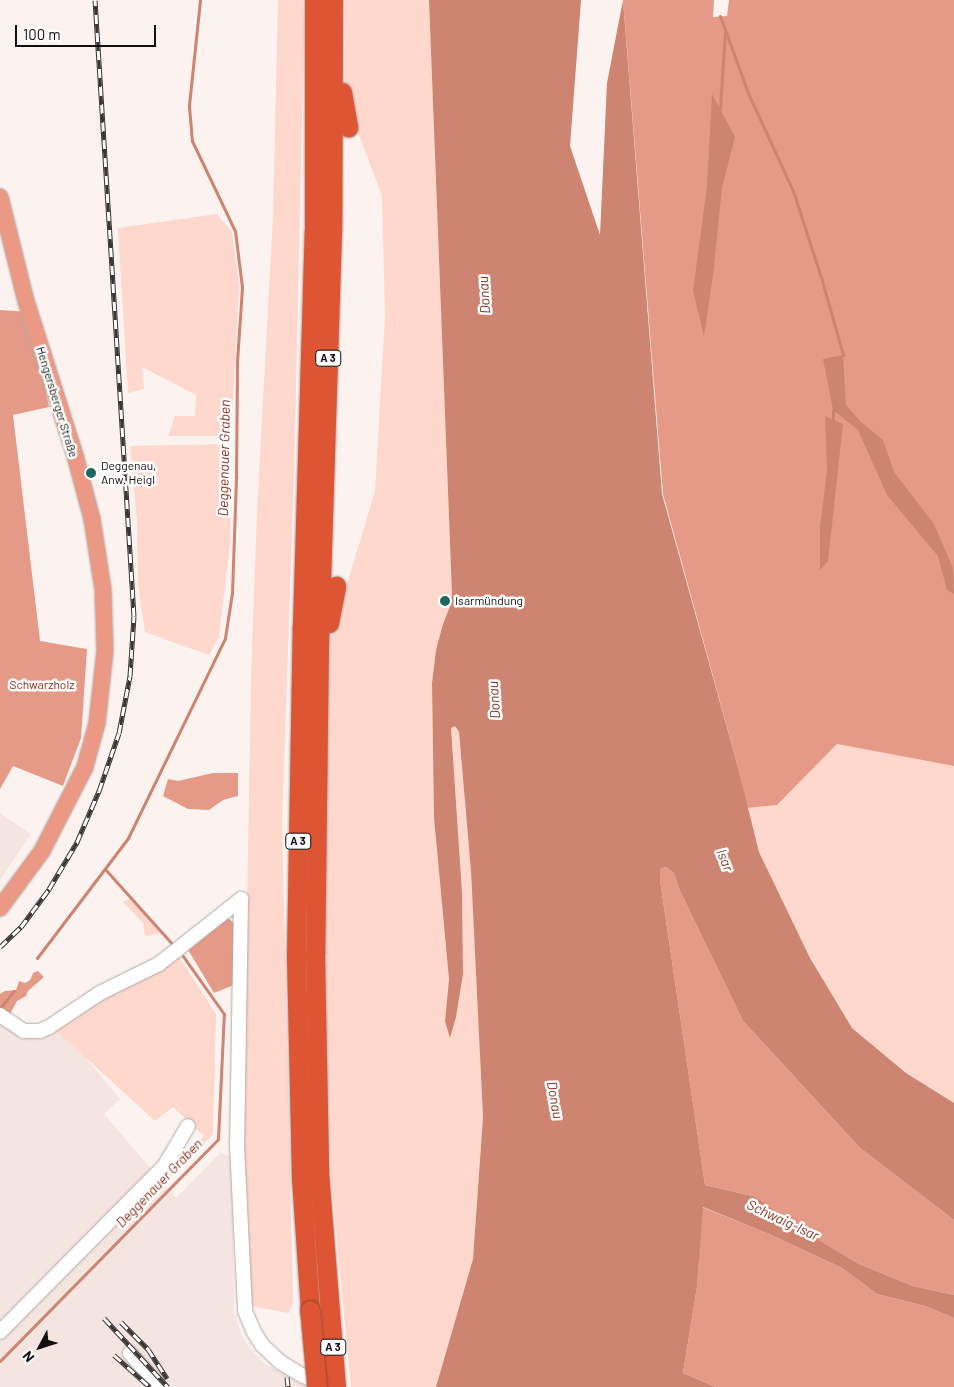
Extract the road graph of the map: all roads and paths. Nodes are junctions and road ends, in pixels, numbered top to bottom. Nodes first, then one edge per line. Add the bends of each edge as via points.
1 (314, 0) edge
2 (333, 0) edge
3 (334, 72) junction
4 (348, 127) dead end
5 (0, 197) edge
6 (336, 586) dead end
7 (319, 644) junction
8 (0, 908) edge
9 (1, 1015) edge
10 (188, 1126) dead end
11 (0, 1332) edge
12 (130, 1353) dead end
13 (160, 1387) edge
14 (317, 1387) edge
15 (329, 1387) edge
16 (336, 1387) edge

1 - 14 highway, A 3, bridge via 314,231 296,956 301,1176
2 - 3 highway, A 3
3 - 4 highway via 341,89
3 - 7 highway, A 3
5 - 8 main road, Hengersberger Straße via 15,260 92,519 103,589 105,651 97,723 85,767 42,852
6 - 7 highway via 328,629
7 - 16 highway, A 3 via 314,954 319,1172
9 - 15 street via 24,1031 40,1031 49,1027 106,989 159,964 241,900 237,1145 245,1311 262,1345 280,1362
10 - 11 street via 165,1165
12 - 13 street

